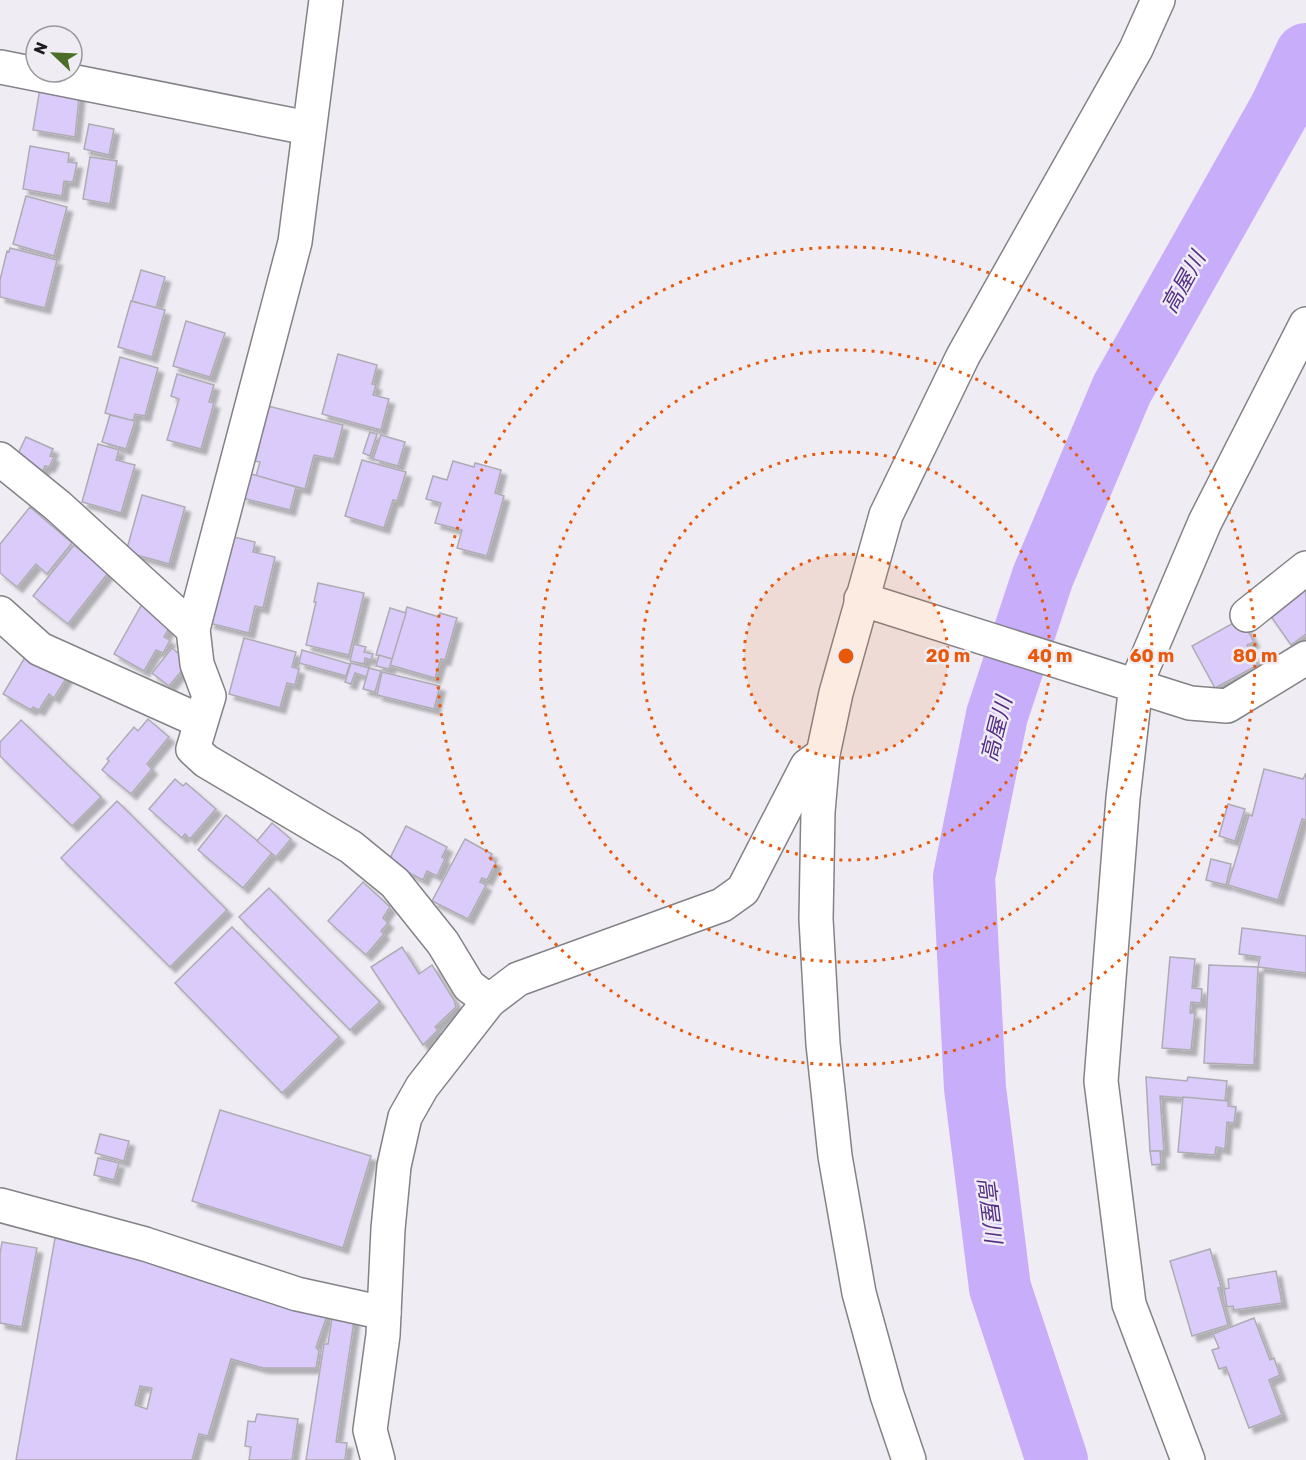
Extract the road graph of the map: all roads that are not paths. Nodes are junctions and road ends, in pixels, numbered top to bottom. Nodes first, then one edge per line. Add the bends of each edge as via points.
1 (326, 0) edge
2 (1158, 0) edge
3 (0, 67) edge
4 (308, 128) junction
5 (1306, 324) edge
6 (0, 459) edge
7 (1306, 568) edge
8 (865, 600) junction
9 (0, 613) edge
10 (1247, 615) dead end
11 (192, 630) junction
12 (1306, 658) edge
13 (1129, 682) junction
14 (200, 721) junction
15 (823, 754) junction
16 (489, 1001) junction
17 (0, 1205) edge
18 (384, 1313) junction
19 (378, 1460) edge
20 (909, 1460) edge
21 (1188, 1460) edge

1 - 4 street
2 - 8 street via 1136,48 963,356 886,515
3 - 4 street
4 - 11 street via 295,242
5 - 13 street
6 - 11 street via 58,506
7 - 10 street
8 - 13 street
8 - 15 street via 836,693
9 - 14 street via 40,649
11 - 14 street via 197,664 209,696
12 - 13 street via 1227,706 1190,703
13 - 21 street via 1101,1081 1129,1304
14 - 16 street via 193,749 206,761 351,847 395,883 443,943 469,986
15 - 16 street via 807,766 743,890 722,905 518,978
15 - 20 street via 816,919 823,1044 835,1156 859,1293
16 - 18 street via 422,1087 405,1117 394,1166
17 - 18 street via 145,1244 297,1294
18 - 19 street via 370,1430

